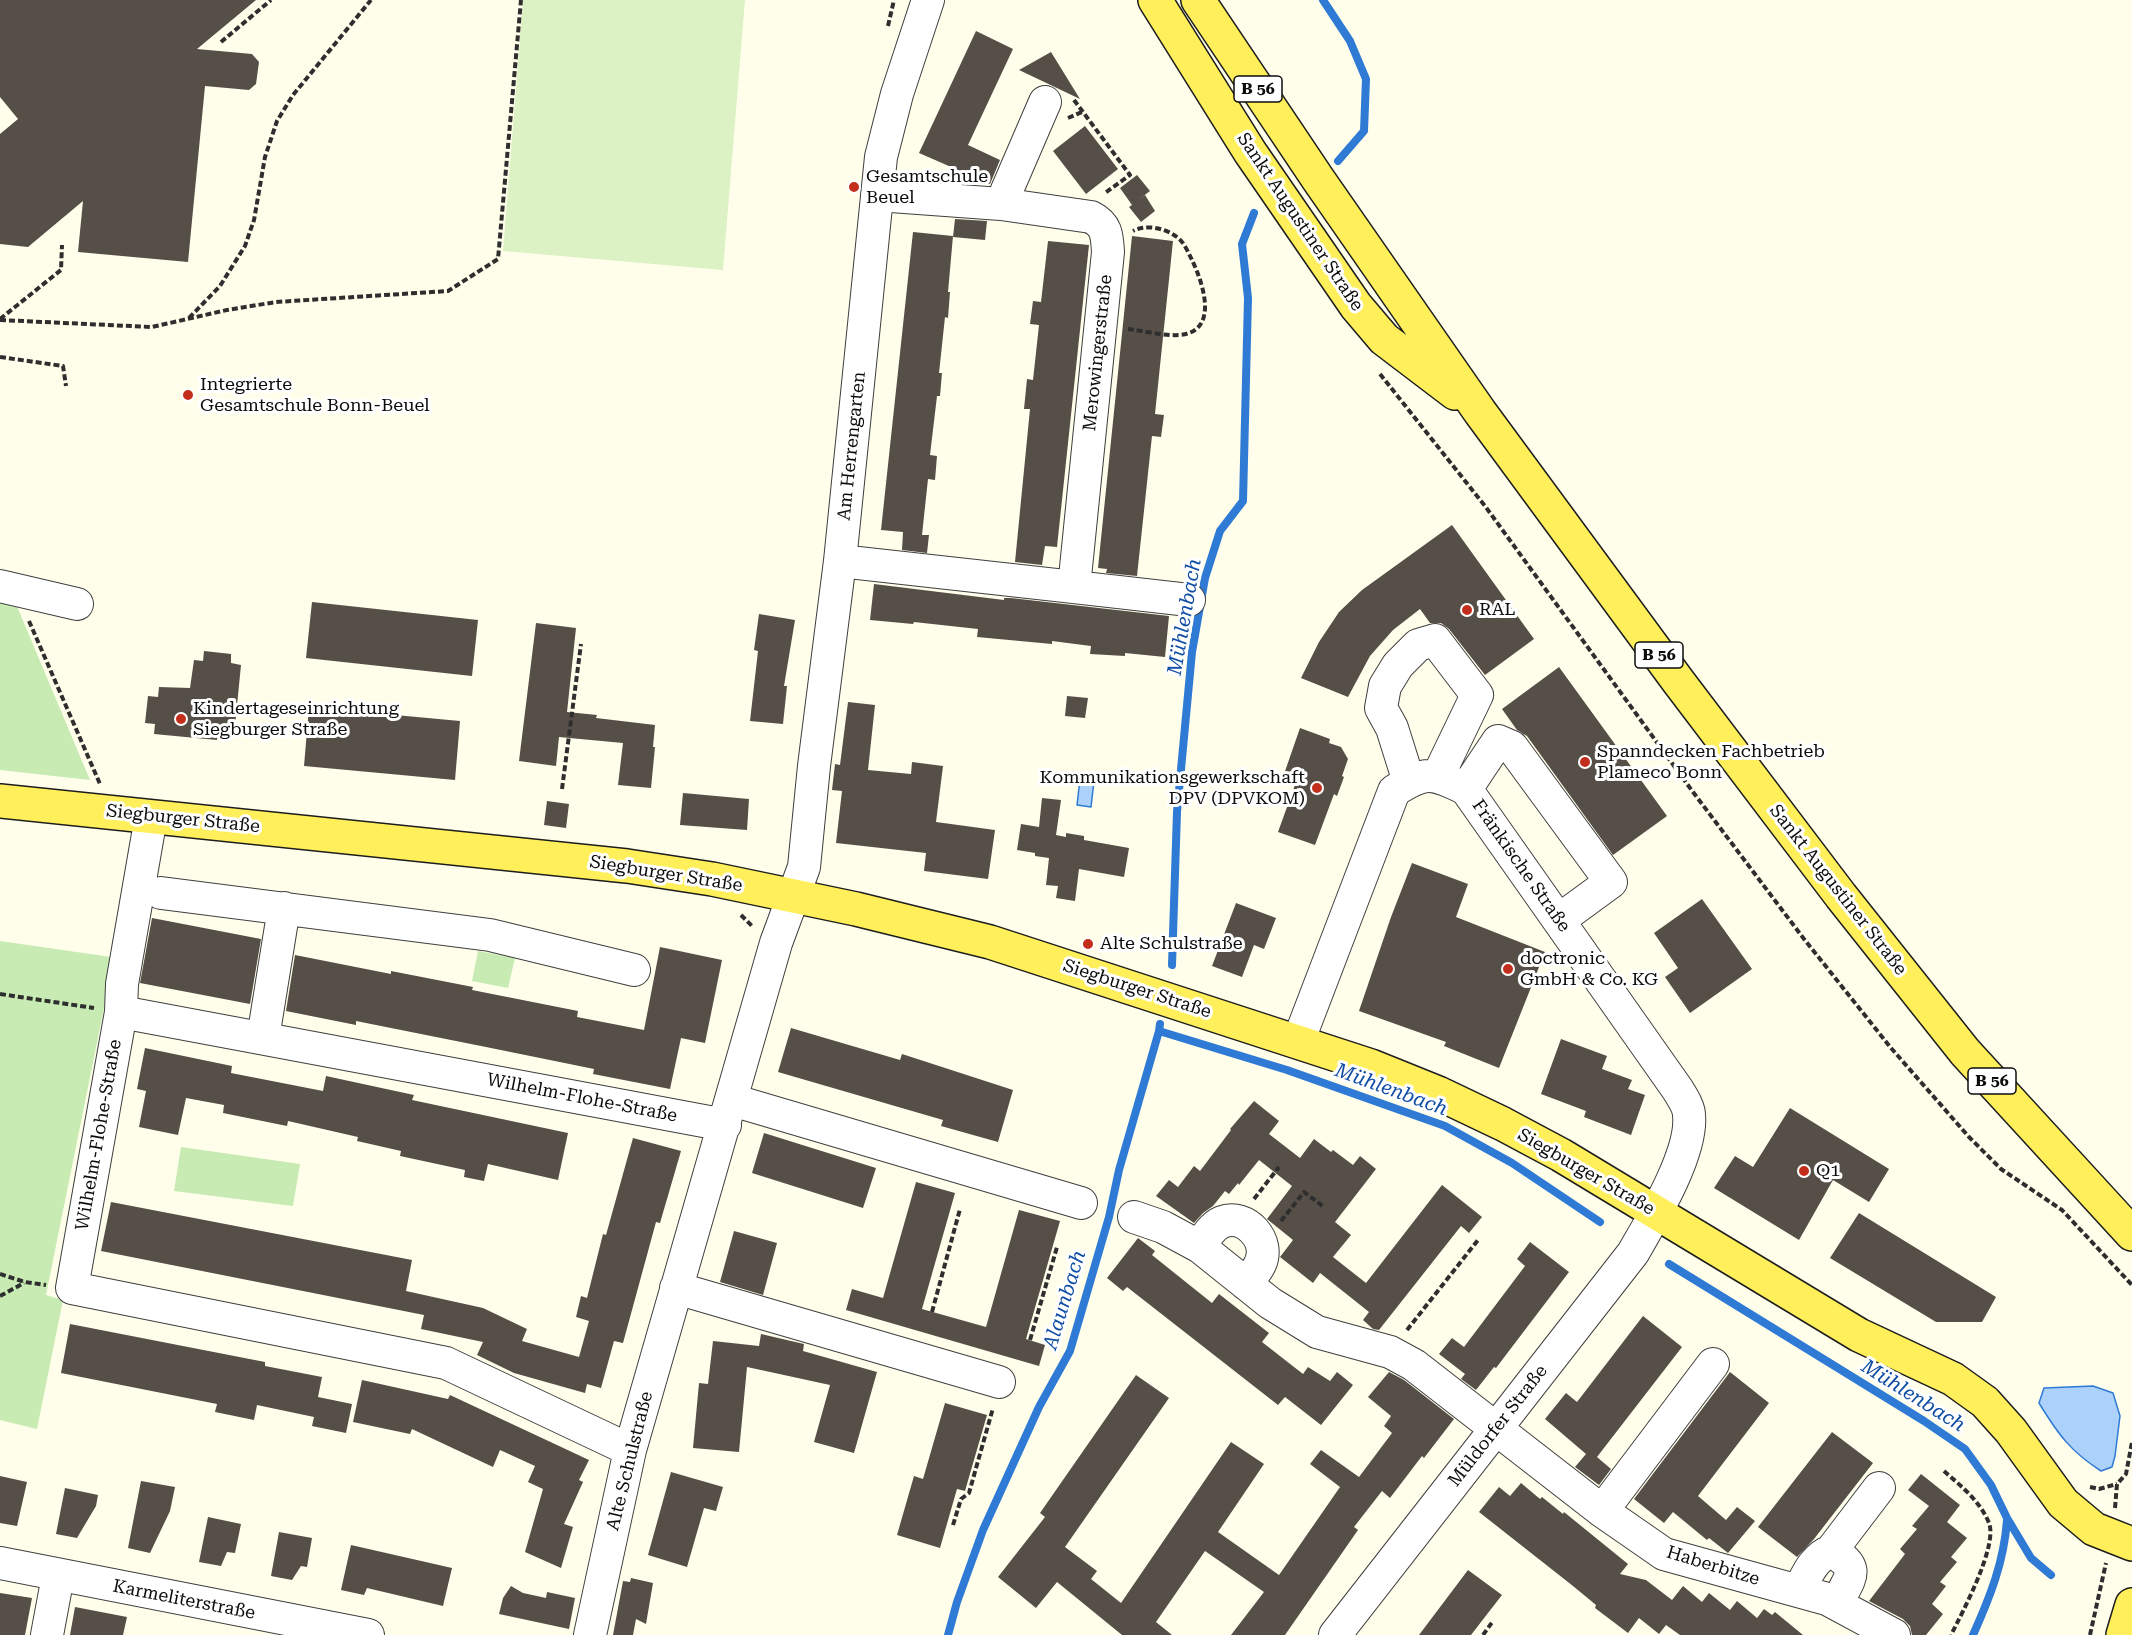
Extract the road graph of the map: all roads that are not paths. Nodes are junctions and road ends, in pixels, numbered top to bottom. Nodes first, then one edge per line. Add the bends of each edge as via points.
1 (928, 0) edge
2 (1155, 0) edge
3 (1198, 0) edge
4 (1060, 101) road end
5 (877, 195) junction
6 (1001, 204) junction
7 (1480, 412) junction
8 (840, 561) junction
9 (1074, 587) junction
10 (8, 588) edge
11 (1189, 600) dead end
12 (77, 604) dead end
13 (1467, 789) junction
14 (0, 801) edge
15 (151, 817) junction
16 (161, 893) dead end
17 (794, 896) junction
18 (284, 908) junction
19 (1558, 920) junction
20 (634, 970) dead end
21 (121, 1012) junction
22 (263, 1038) junction
23 (1298, 1042) junction
24 (728, 1113) junction
25 (1081, 1203) dead end
26 (1656, 1213) junction
27 (1134, 1217) dead end
28 (2132, 1234) edge
29 (1200, 1247) junction
30 (1246, 1284) junction
31 (676, 1288) junction
32 (1713, 1364) dead end
33 (999, 1382) road end
34 (1496, 1428) junction
35 (630, 1450) junction
36 (1879, 1488) dead end
37 (1602, 1511) junction
38 (2122, 1541) edge
39 (1831, 1551) junction
40 (0, 1563) edge
41 (58, 1576) junction
42 (1799, 1590) junction
43 (1837, 1603) junction
44 (2132, 1605) edge
45 (47, 1635) edge
46 (368, 1635) edge
47 (590, 1635) edge
48 (1335, 1635) edge
49 (1894, 1635) edge
50 (2123, 1635) edge

1 - 5 street, Am Herrengarten via 897,94 881,157
2 - 7 main road, Sankt Augustiner Straße / B 56 via 1250,153 1356,306 1384,339
3 - 7 main road, Sankt Augustiner Straße / B 56
4 - 6 street
5 - 6 street
5 - 8 street, Am Herrengarten
6 - 9 street, Merowingerstraße via 1098,220 1107,238
7 - 28 main road, Sankt Augustiner Straße / B 56 via 1890,958 1965,1052
8 - 9 street
8 - 17 street, Am Herrengarten via 804,867
9 - 11 street
10 - 12 street
13 - 19 street, Fränkische Straße
13 - 19 street via 1498,741 1512,747 1611,882
13 - 23 street, Fränkische Straße via 1423,779 1394,791
14 - 15 main road, Siegburger Straße
15 - 17 main road, Siegburger Straße via 627,866
15 - 21 street via 122,984
16 - 18 street
17 - 23 main road, Siegburger Straße via 990,942
17 - 24 street, Alte Schulstraße via 776,943
18 - 20 street via 490,935
18 - 22 street
19 - 26 street, Fränkische Straße via 1678,1090 1689,1113 1688,1138
21 - 22 street, Wilhelm-Flohe-Straße
21 - 35 street, Wilhelm-Flohe-Straße via 72,1288 446,1363
22 - 24 street, Wilhelm-Flohe-Straße
23 - 26 main road, Siegburger Straße via 1371,1066 1503,1124
24 - 25 street
24 - 31 street, Alte Schulstraße
26 - 34 street, Müldorfer Straße via 1633,1253
26 - 38 main road, Siegburger Straße via 1859,1335 1953,1379 1985,1402 2011,1431 2063,1503 2094,1528
27 - 29 street, Haberbitze
29 - 30 street, Haberbitze
29 - 30 street via 1221,1222 1236,1220 1250,1227 1263,1249 1261,1264
30 - 34 street, Haberbitze via 1317,1332 1390,1352 1414,1365
31 - 33 street
31 - 35 street, Alte Schulstraße
32 - 37 street
34 - 37 street, Haberbitze
34 - 48 street, Müldorfer Straße
35 - 47 street, Alte Schulstraße
36 - 39 street
37 - 42 street, Haberbitze via 1664,1554
39 - 42 street via 1815,1562
39 - 43 street via 1844,1558 1851,1574
40 - 41 street, Karmeliterstraße
41 - 45 street
41 - 46 street, Karmeliterstraße
42 - 43 street, Haberbitze
43 - 49 street, Haberbitze
44 - 50 main road

